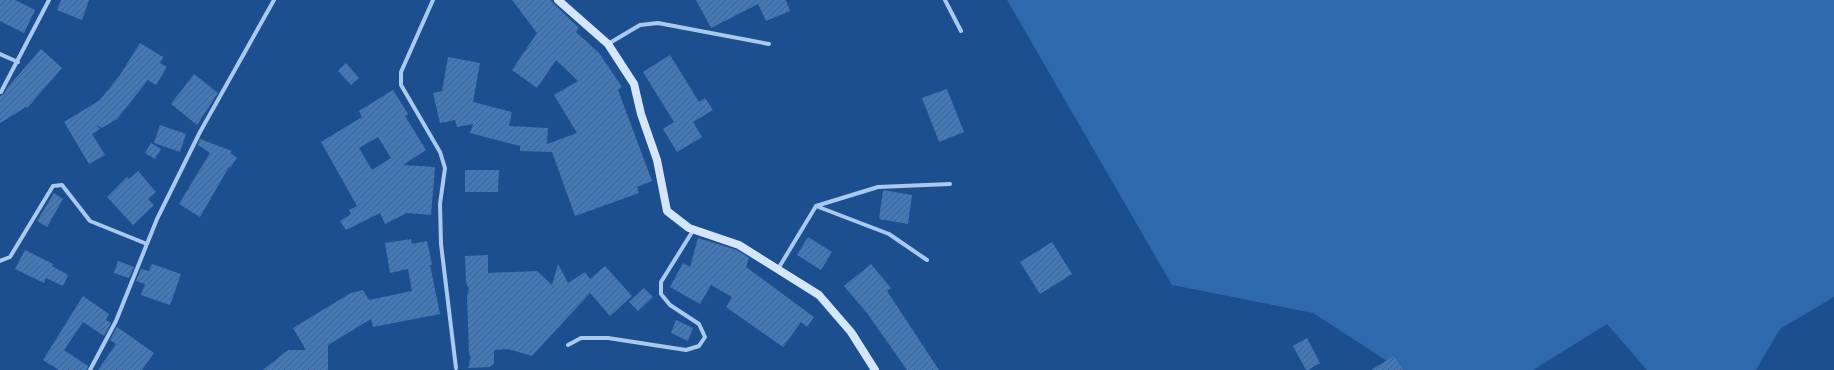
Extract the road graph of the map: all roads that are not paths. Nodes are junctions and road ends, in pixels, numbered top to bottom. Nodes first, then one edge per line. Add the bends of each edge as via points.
1 (49, 0) edge
2 (274, 0) edge
3 (433, 0) edge
4 (558, 0) edge
5 (945, 0) edge
6 (961, 31) dead end
7 (608, 44) junction
8 (769, 44) dead end
9 (0, 54) edge
10 (18, 62) junction
11 (2, 92) dead end
12 (950, 184) dead end
13 (816, 206) junction
14 (694, 229) junction
15 (147, 244) junction
16 (927, 260) dead end
17 (0, 261) edge
18 (778, 269) junction
19 (568, 345) dead end
20 (456, 368) dead end
21 (90, 370) edge
22 (875, 370) edge

1 - 10 street
2 - 15 street via 200,132
3 - 20 street via 401,72 401,85 440,152 445,168 440,204 441,244
4 - 7 street
5 - 6 street
7 - 8 street via 640,25 658,23
7 - 14 street via 634,84 657,160 667,211
9 - 10 street
10 - 11 street
12 - 13 street via 878,187
13 - 16 street via 889,234
13 - 18 street
14 - 18 street via 739,245
14 - 19 street via 661,282 661,294 670,305 698,324 705,337 699,346 686,350 608,338 581,338
15 - 17 street via 90,221 62,184 53,186 10,257
15 - 21 street via 116,321
18 - 22 street via 819,295 851,332

